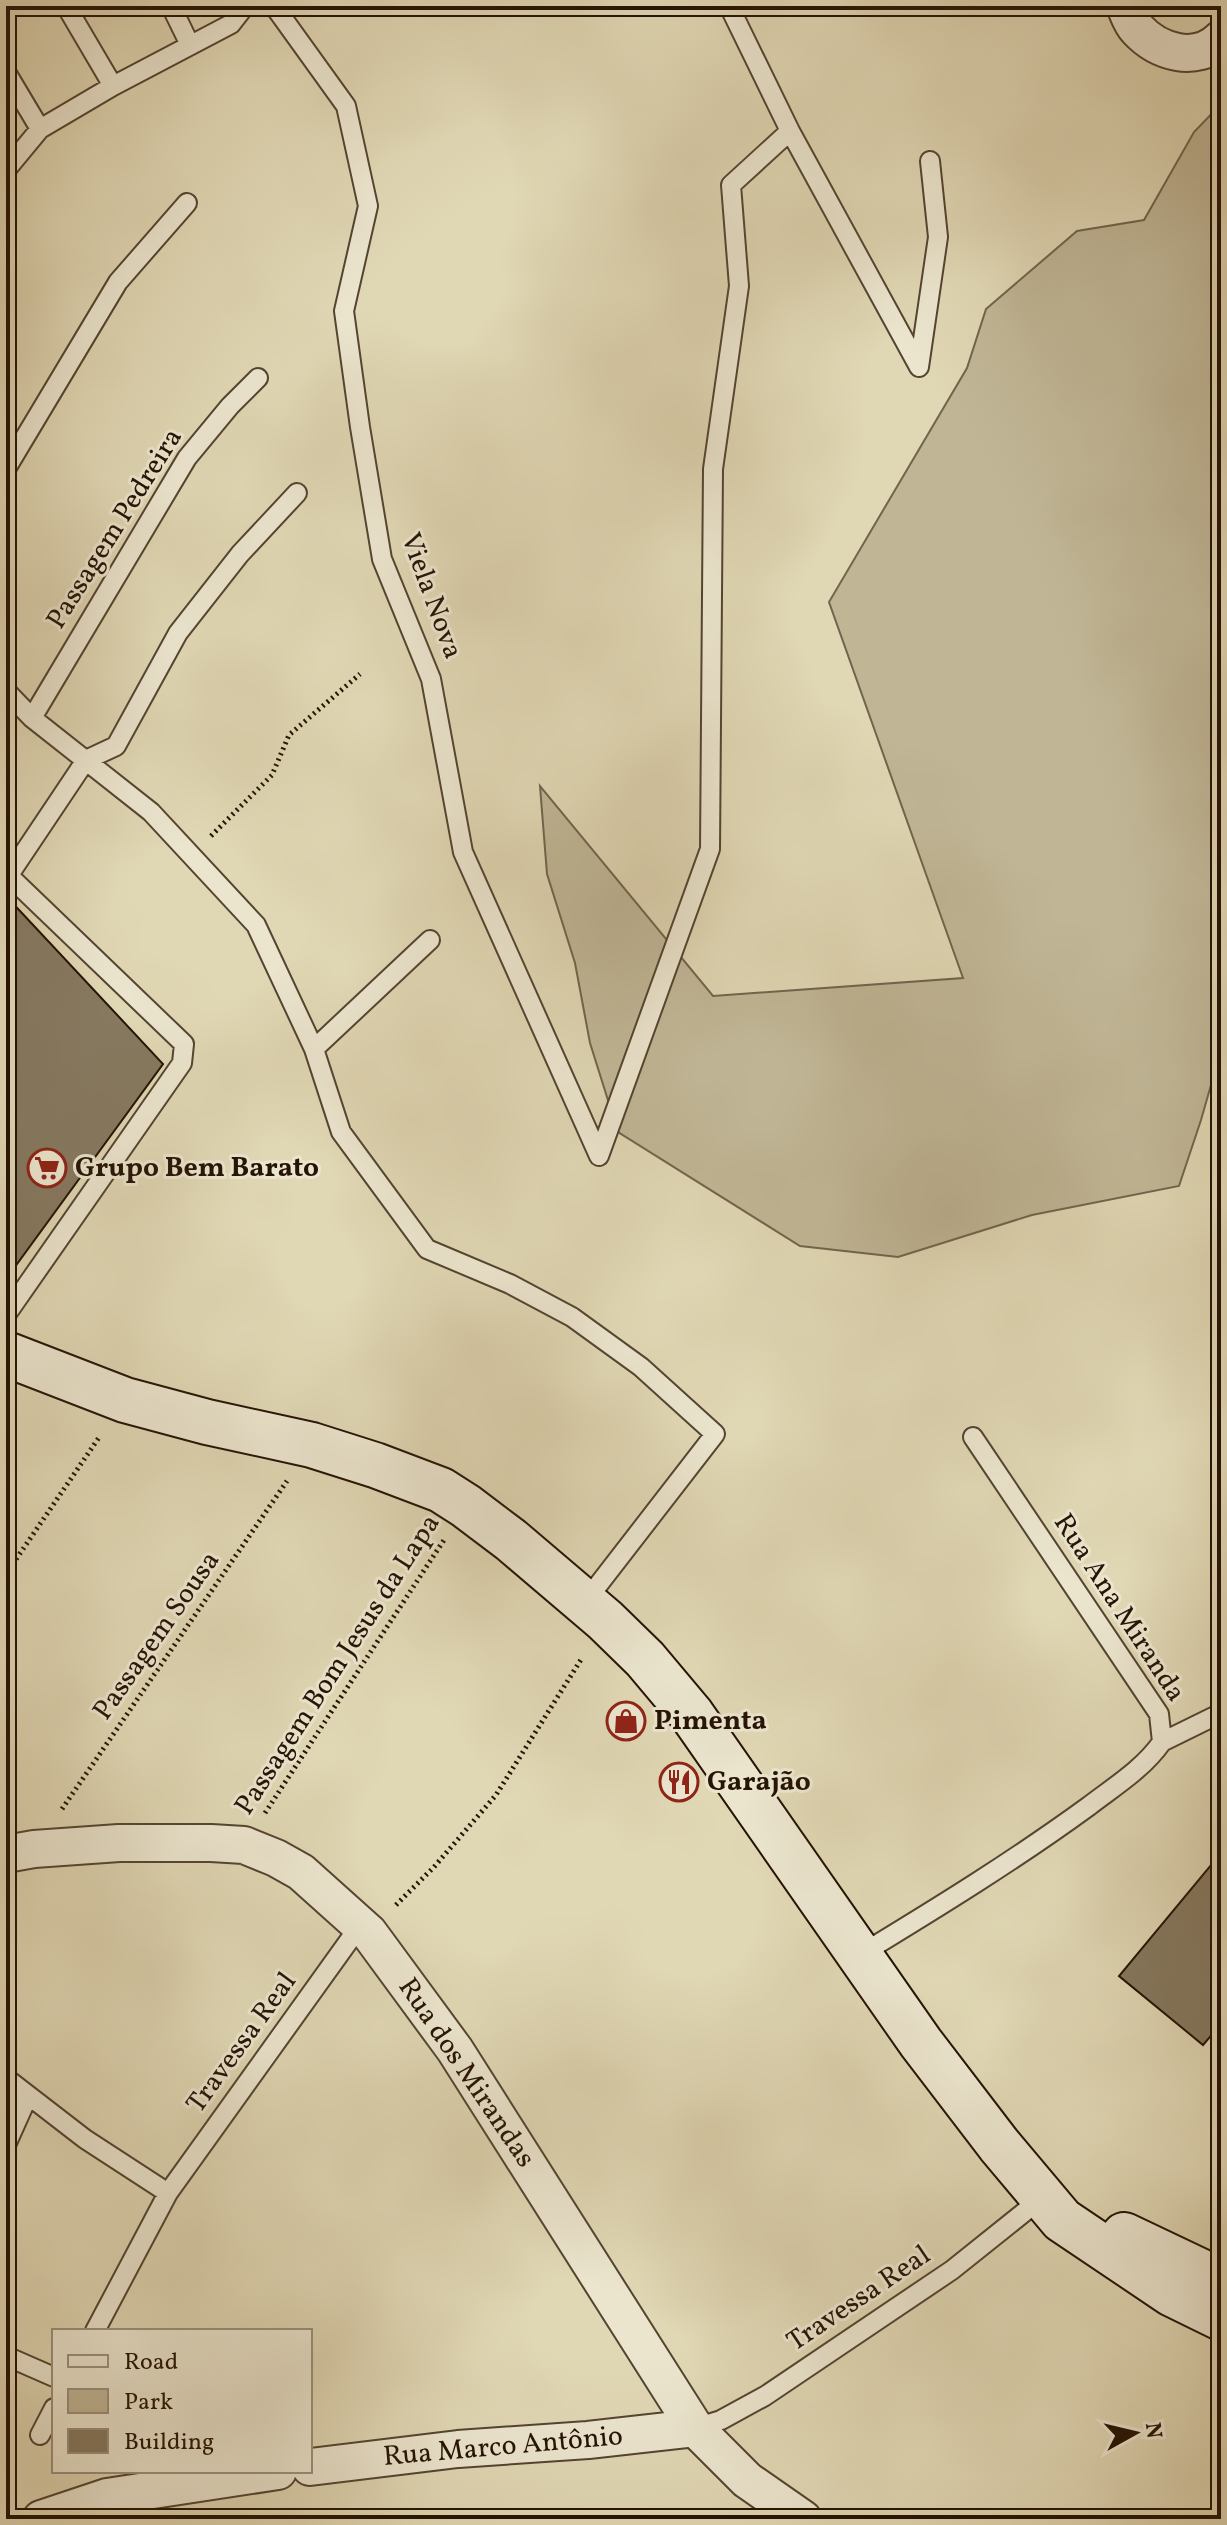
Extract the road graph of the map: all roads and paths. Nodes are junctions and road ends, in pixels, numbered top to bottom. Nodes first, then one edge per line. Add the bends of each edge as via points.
1 (66, 6) edge
2 (171, 6) edge
3 (245, 6) edge
4 (274, 6) edge
5 (729, 6) edge
6 (1125, 6) edge
7 (1221, 39) edge
8 (190, 45) junction
9 (6, 72) edge
10 (113, 86) junction
11 (40, 129) junction
12 (790, 131) junction
13 (930, 161) dead end
14 (6, 170) edge
15 (187, 203) dead end
16 (258, 378) dead end
17 (6, 469) edge
18 (297, 493) dead end
19 (360, 674) dead end
20 (6, 691) edge
21 (32, 718) junction
22 (86, 760) junction
23 (191, 855) junction
24 (8, 874) edge
25 (430, 940) dead end
26 (314, 1049) junction
27 (6, 1315) edge
28 (6, 1354) edge
29 (125, 1400) junction
30 (973, 1437) dead end
31 (312, 1445) junction
32 (466, 1506) junction
33 (6, 1574) edge
34 (595, 1611) junction
35 (1221, 1713) edge
36 (1162, 1742) junction
37 (244, 1845) junction
38 (20, 1852) edge
39 (365, 1929) junction
40 (858, 1956) junction
41 (6, 2078) edge
42 (28, 2096) junction
43 (6, 2145) edge
44 (168, 2193) junction
45 (1042, 2198) junction
46 (1221, 2281) edge
47 (1221, 2318) edge
48 (96, 2329) edge
49 (6, 2356) edge
50 (52, 2376) edge
51 (52, 2412) edge
52 (695, 2428) junction
53 (40, 2435) dead end
54 (312, 2467) edge
55 (265, 2473) edge
56 (41, 2519) edge
57 (803, 2519) edge

1 - 10 lane
2 - 8 lane
3 - 8 lane via 231,24
4 - 12 lane, Viela Nova via 346,106 368,206 344,311 360,427 382,559 431,679 463,852 599,1156 710,849 713,469 739,286 731,185
5 - 12 lane
6 - 7 street via 1135,27 1158,47 1185,53 1212,48
8 - 10 lane
9 - 11 lane
10 - 11 lane
11 - 14 lane
12 - 13 lane via 919,367 938,237
15 - 17 lane via 118,282
16 - 21 lane, Passagem Pedreira via 187,458
18 - 22 lane via 178,633 116,746
19 - 23 path via 289,735 272,775
20 - 21 lane
21 - 22 lane
22 - 23 lane via 151,812
22 - 24 lane
23 - 26 lane via 256,925
24 - 27 lane via 184,1044 182,1063
25 - 26 lane
26 - 34 lane via 341,1132 427,1249 572,1317 641,1367 715,1434
28 - 29 main road
29 - 31 main road
29 - 33 path
30 - 36 lane, Rua Ana Miranda via 1159,1714
31 - 32 main road via 441,1490
31 - 38 path, Passagem Sousa
32 - 34 main road
32 - 37 path, Passagem Bom Jesus da Lapa
34 - 39 path via 496,1795 434,1867
34 - 40 main road via 692,1715
35 - 36 lane
36 - 40 lane, Rua Ana Miranda via 1136,1771 1066,1823
37 - 38 street, Rua dos Mirandas via 119,1843
37 - 39 street, Rua dos Mirandas via 301,1872
39 - 44 lane, Travessa Real
39 - 52 street, Rua dos Mirandas via 455,2050
40 - 45 main road
41 - 42 lane
42 - 43 lane
42 - 44 lane
44 - 48 lane, Travessa Real
45 - 46 main road
45 - 47 main road via 1085,2237 1172,2294
45 - 52 lane, Travessa Real via 952,2270 789,2381 721,2420
49 - 50 lane
51 - 53 lane
52 - 54 street, Rua Marco Antônio
52 - 57 street, Rua dos Mirandas via 747,2480
55 - 56 street via 107,2497

